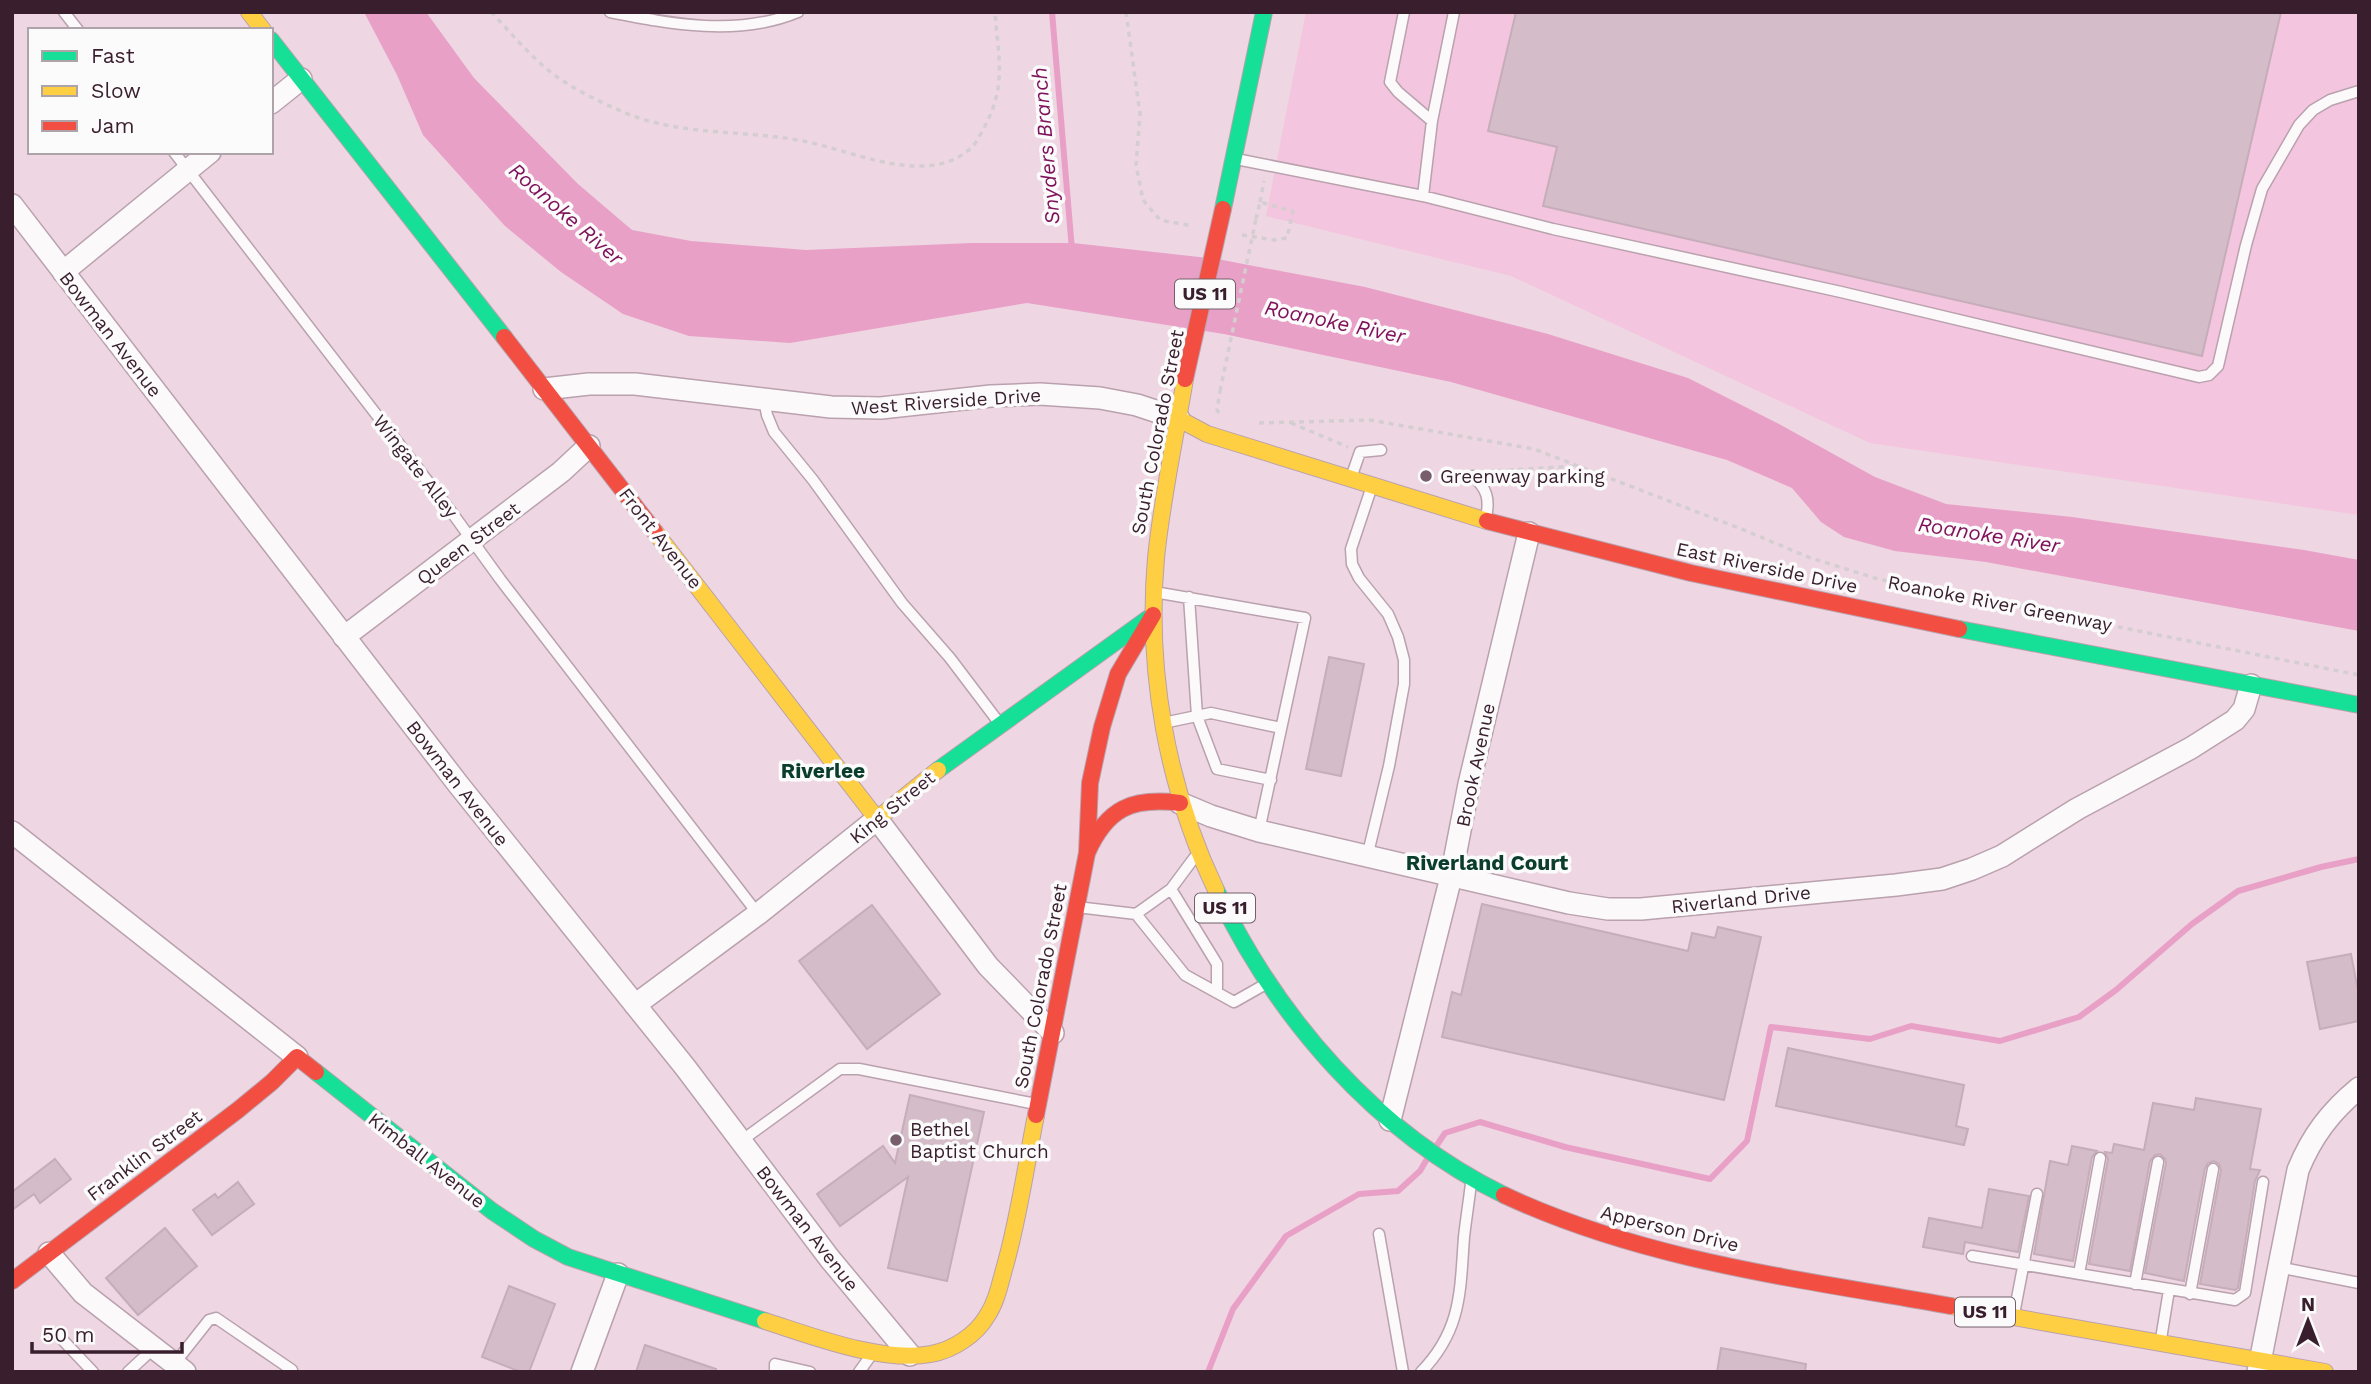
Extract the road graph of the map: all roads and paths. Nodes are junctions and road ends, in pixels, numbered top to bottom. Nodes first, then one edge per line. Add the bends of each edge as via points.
1 (64, 12) edge
2 (249, 12) edge
3 (491, 12) edge
4 (610, 12) edge
5 (798, 12) edge
6 (995, 12) edge
7 (1126, 12) edge
8 (1264, 12) edge
9 (1404, 12) edge
10 (1454, 12) edge
11 (76, 28) edge
12 (261, 28) edge
13 (273, 43) edge
14 (301, 79) junction
15 (2359, 91) edge
16 (273, 101) edge
17 (1432, 121) junction
18 (176, 154) edge
19 (208, 154) edge
20 (1234, 159) junction
21 (1265, 164) junction
22 (188, 170) junction
23 (1423, 196) junction
24 (1260, 202) junction
25 (12, 205) edge
26 (1198, 227) dead end
27 (1236, 234) dead end
28 (63, 272) junction
29 (544, 388) junction
30 (764, 400) junction
31 (1222, 416) dead end
32 (1179, 419) junction
33 (1288, 422) junction
34 (1251, 423) dead end
35 (589, 446) junction
36 (1381, 450) dead end
37 (1360, 452) junction
38 (1579, 466) junction
39 (1352, 478) junction
40 (1477, 480) joint
41 (1372, 485) junction
42 (1485, 520) junction
43 (1529, 533) junction
44 (472, 540) junction
45 (1154, 592) junction
46 (1189, 597) junction
47 (1153, 615) junction
48 (344, 636) junction
49 (2359, 674) edge
50 (2251, 685) junction
51 (2359, 705) edge
52 (1197, 716) junction
53 (1000, 724) junction
54 (1162, 724) junction
55 (1281, 728) junction
56 (1270, 780) junction
57 (1180, 803) junction
58 (877, 819) junction
59 (1259, 831) junction
60 (12, 832) edge
61 (1087, 853) junction
62 (1198, 853) junction
63 (1367, 857) junction
64 (1451, 877) junction
65 (1171, 889) junction
66 (1077, 907) junction
67 (758, 915) junction
68 (1136, 915) junction
69 (1268, 982) junction
70 (1217, 992) junction
71 (635, 1005) junction
72 (1053, 1033) junction
73 (297, 1057) junction
74 (2359, 1088) edge
75 (1038, 1105) junction
76 (1390, 1120) junction
77 (741, 1141) junction
78 (2100, 1158) dead end
79 (2158, 1162) dead end
80 (2213, 1169) dead end
81 (1471, 1176) junction
82 (2263, 1182) dead end
83 (2037, 1194) dead end
84 (1379, 1234) dead end
85 (49, 1252) junction
86 (1972, 1256) dead end
87 (2023, 1265) junction
88 (2278, 1266) junction
89 (2079, 1274) junction
90 (618, 1275) junction
91 (12, 1281) edge
92 (2359, 1283) edge
93 (2136, 1284) junction
94 (2169, 1290) junction
95 (2190, 1294) junction
96 (2013, 1316) junction
97 (58, 1335) dead end
98 (2161, 1342) junction
99 (154, 1348) junction
100 (874, 1352) junction
101 (910, 1355) junction
102 (2259, 1366) edge
103 (180, 1367) edge
104 (292, 1370) dead end
105 (93, 1372) edge
106 (128, 1372) edge
107 (582, 1372) edge
108 (775, 1372) edge
109 (810, 1372) edge
110 (859, 1372) edge
111 (1403, 1372) edge
112 (1421, 1372) edge
113 (2325, 1372) edge

1 - 11 lane
2 - 12 street
3 - 6 path via 559,78 622,112 694,131 804,141 926,166 945,163 974,146 996,105 1001,67
4 - 5 lane via 668,23 722,26 765,23
7 - 26 path via 1140,114 1136,164 1143,200 1160,220
8 - 20 street, South Colorado Street / US 11
9 - 17 lane via 1390,82
10 - 17 lane
13 - 14 street, Front Avenue
14 - 16 street
14 - 29 street, Front Avenue
15 - 23 lane via 2313,110 2299,125 2262,190 2218,366 2199,377
17 - 23 lane
18 - 22 lane, Wingate Alley
19 - 22 street
20 - 21 lane
20 - 32 street, South Colorado Street / US 11, bridge
21 - 23 lane
21 - 24 path
22 - 28 street
22 - 44 lane, Wingate Alley
24 - 27 path via 1293,211 1287,238
24 - 31 path, bridge via 1220,391 1217,410
25 - 28 street, Bowman Avenue
28 - 48 street, Bowman Avenue
29 - 30 street, West Riverside Drive via 635,384
29 - 35 street, Front Avenue
30 - 32 street, West Riverside Drive via 881,408 1040,394 1100,398
30 - 53 lane via 774,432
32 - 39 street, East Riverside Drive via 1207,434
32 - 45 street, South Colorado Street / US 11 via 1162,506
33 - 34 path, Roanoke River Greenway
33 - 37 path
33 - 38 path, Roanoke River Greenway via 1370,420 1534,449
35 - 44 street, Queen Street
35 - 58 street, Front Avenue
36 - 37 lane
37 - 39 lane
38 - 40 path via 1492,471
38 - 49 path, Roanoke River Greenway via 1808,557 1878,579
39 - 41 street, East Riverside Drive
40 - 42 lane via 1489,501
41 - 42 street, East Riverside Drive
41 - 63 lane via 1351,549 1352,564 1398,636 1404,684
42 - 43 street, East Riverside Drive
43 - 50 street, East Riverside Drive via 1904,618
43 - 64 street, Brook Avenue
44 - 48 street, Queen Street
44 - 67 lane, Wingate Alley
45 - 46 lane
45 - 47 street, South Colorado Street / US 11
46 - 52 lane
46 - 55 lane via 1305,618
47 - 53 street, King Street
47 - 54 street, Apperson Drive / US 11
47 - 61 street via 1118,674 1102,727 1090,783
48 - 71 street, Bowman Avenue
50 - 51 street, East Riverside Drive
50 - 64 street, Riverland Drive via 2244,709 2235,720 2202,741 2002,856 1942,878 1608,909
52 - 54 lane
52 - 55 lane via 1211,713
52 - 56 lane via 1217,769
53 - 58 street, King Street
54 - 57 street, Apperson Drive / US 11
55 - 56 lane
56 - 59 lane
57 - 59 street, Riverland Drive
57 - 61 street, South Colorado Street via 1143,801 1126,806 1101,825
57 - 62 street, Apperson Drive / US 11
58 - 67 street, King Street
58 - 72 street, Front Avenue via 988,966
59 - 63 street, Riverland Drive
60 - 73 street, Kimball Avenue
61 - 66 street, South Colorado Street
62 - 65 lane
62 - 69 street, Apperson Drive / US 11
63 - 64 street, Riverland Drive
64 - 76 street, Brook Avenue
65 - 68 lane
65 - 70 lane via 1217,964
66 - 68 lane
66 - 72 street, South Colorado Street
67 - 71 street, King Street
68 - 70 lane via 1185,975
69 - 70 lane via 1234,1002
69 - 76 street, Apperson Drive / US 11 via 1331,1063
71 - 77 street, Bowman Avenue
72 - 75 street, South Colorado Street
73 - 85 street, Franklin Street via 239,1110
73 - 90 street, Kimball Avenue via 492,1211 534,1239
74 - 88 street via 2338,1105 2308,1145 2298,1170
75 - 77 lane via 840,1069
75 - 101 street, South Colorado Street via 1010,1249 987,1317 975,1332 951,1348
76 - 81 street, Apperson Drive / US 11
77 - 101 street, Bowman Avenue
78 - 89 lane
79 - 93 lane
80 - 95 lane
81 - 96 street, Apperson Drive / US 11 via 1581,1228 1646,1248
81 - 112 lane via 1456,1318 1446,1341
82 - 95 lane via 2245,1293 2235,1300
83 - 87 lane
84 - 111 lane
85 - 91 street, Franklin Street
85 - 99 street via 83,1293
86 - 87 lane
87 - 89 lane
87 - 96 lane
88 - 92 lane
88 - 102 street
89 - 93 lane
90 - 100 street, Kimball Avenue
90 - 107 street
93 - 94 lane
94 - 95 lane
94 - 98 lane
96 - 98 street, Apperson Drive / US 11
97 - 105 lane
98 - 102 street, Apperson Drive / US 11
99 - 103 street
99 - 106 lane
100 - 101 street, Kimball Avenue
100 - 110 lane
102 - 113 street, Apperson Drive / US 11
103 - 104 lane via 209,1320 216,1318
108 - 109 lane via 775,1364

